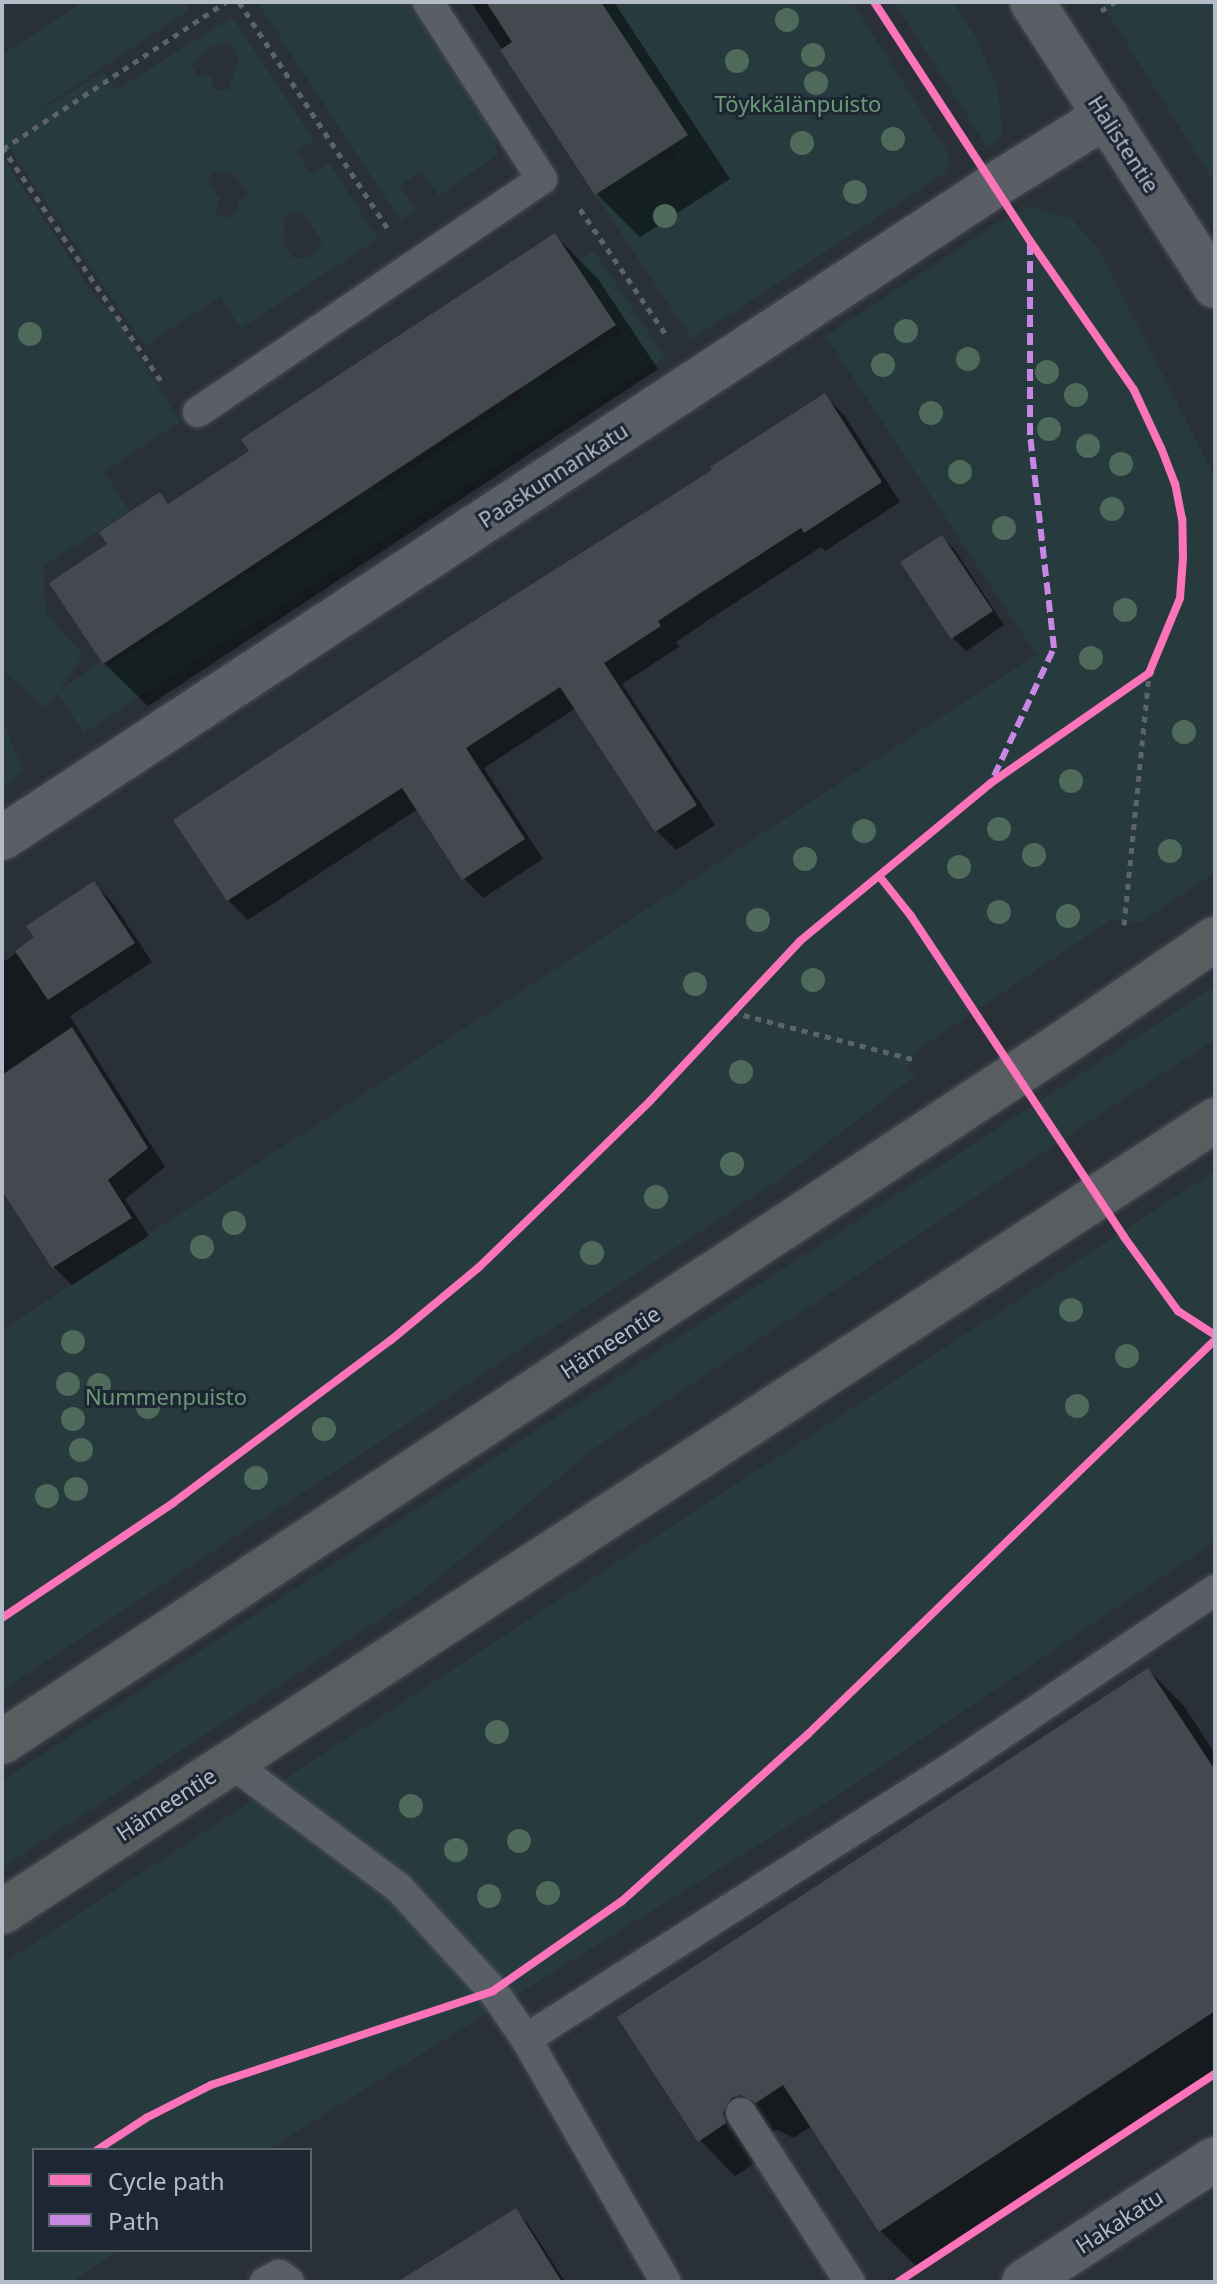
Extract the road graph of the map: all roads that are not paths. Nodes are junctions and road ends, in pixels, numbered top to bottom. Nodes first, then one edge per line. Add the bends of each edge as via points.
1 (428, 2) edge
2 (1032, 2) edge
3 (1106, 116) junction
4 (1215, 286) edge
5 (198, 412) dead end
6 (2, 838) edge
7 (1215, 939) edge
8 (1215, 1120) edge
9 (1215, 1590) edge
10 (2, 1742) edge
11 (230, 1762) junction
12 (2, 1912) edge
13 (526, 2039) junction
14 (741, 2113) dead end
15 (1215, 2159) edge
16 (265, 2282) edge
17 (289, 2282) edge
18 (666, 2282) edge
19 (850, 2282) edge
20 (1024, 2282) edge

1 - 5 lane via 542,179
2 - 3 street, Halistentie
3 - 4 street, Halistentie
3 - 6 street, Paaskunnankatu
7 - 10 highway, Hämeentie
8 - 11 highway, Hämeentie
9 - 13 lane via 957,1764
11 - 12 highway, Hämeentie
11 - 13 lane via 399,1888 493,1991
13 - 18 lane
14 - 19 lane
15 - 20 street, Hakakatu
16 - 17 lane via 279,2275

